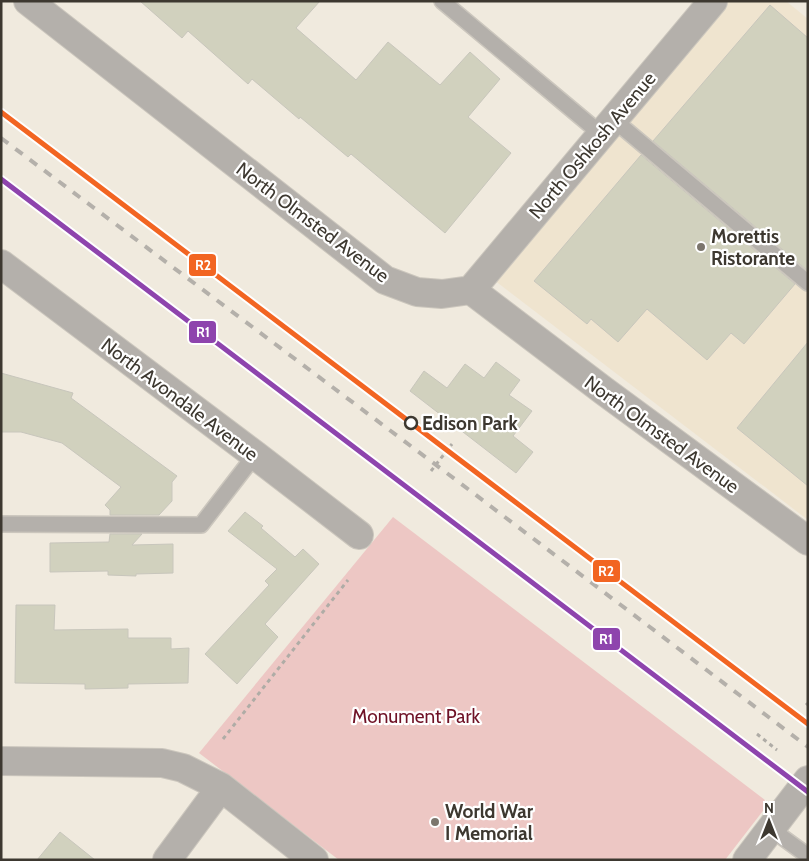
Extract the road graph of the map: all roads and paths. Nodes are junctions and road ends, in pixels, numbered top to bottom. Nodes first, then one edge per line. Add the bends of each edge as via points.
1 (28, 1) edge
2 (442, 1) edge
3 (713, 1) edge
4 (608, 127) junction
5 (1, 264) edge
6 (808, 283) edge
7 (1, 288) edge
8 (32, 288) junction
9 (470, 290) junction
10 (452, 444) dead end
11 (255, 455) junction
12 (431, 471) dead end
13 (1, 524) edge
14 (359, 535) dead end
15 (808, 541) edge
16 (348, 580) dead end
17 (757, 734) dead end
18 (223, 739) dead end
19 (778, 750) dead end
20 (1, 761) edge
21 (808, 780) edge
22 (221, 787) junction
23 (771, 829) junction
24 (808, 856) edge
25 (167, 860) edge
26 (314, 860) edge
27 (747, 860) edge

1 - 9 street, North Olmsted Avenue via 385,280 417,292 442,294
2 - 4 lane
3 - 4 street, North Oshkosh Avenue
4 - 6 lane
4 - 9 street, North Oshkosh Avenue
5 - 8 street, North Avondale Avenue
7 - 8 street
8 - 11 street, North Avondale Avenue
9 - 15 street, North Olmsted Avenue
10 - 12 path
11 - 13 lane via 201,525
11 - 14 street, North Avondale Avenue
16 - 18 path
17 - 19 path
20 - 22 street via 162,763 183,768
21 - 23 street
22 - 25 street
22 - 26 street
23 - 24 lane
23 - 27 street

